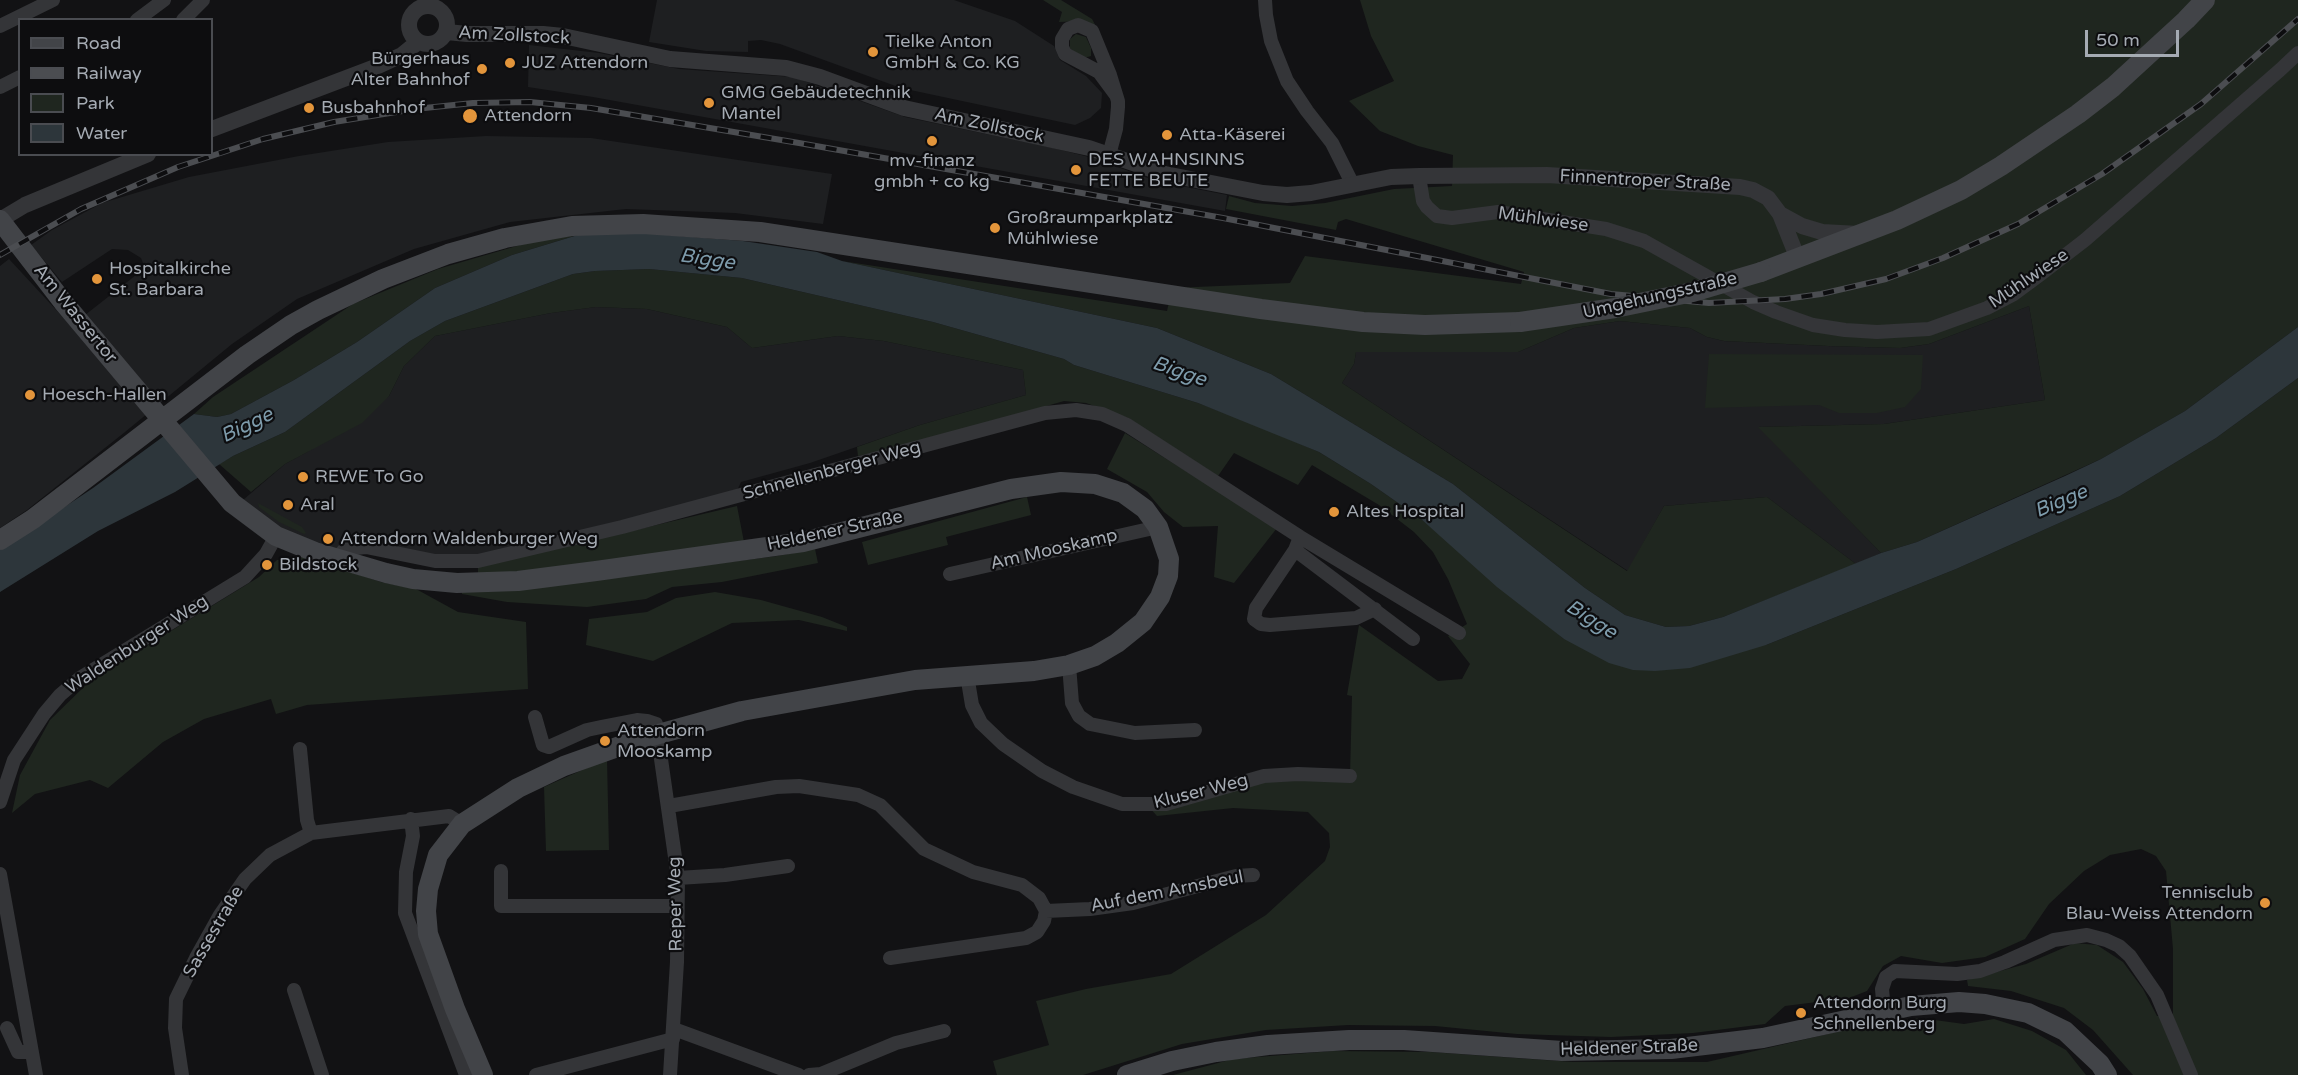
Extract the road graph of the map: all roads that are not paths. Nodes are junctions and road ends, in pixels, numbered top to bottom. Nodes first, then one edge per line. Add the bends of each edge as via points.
1 (53, 0) edge
2 (164, 0) edge
3 (203, 0) edge
4 (1265, 0) edge
5 (2205, 0) edge
6 (432, 3) edge
7 (140, 18) edge
8 (185, 18) edge
9 (0, 26) edge
10 (447, 32) junction
11 (418, 42) junction
12 (1099, 46) junction
13 (2298, 53) edge
14 (1074, 60) junction
15 (18, 78) edge
16 (0, 87) edge
17 (1116, 96) junction
18 (213, 129) edge
19 (1109, 155) junction
20 (139, 156) edge
21 (115, 161) edge
22 (1419, 176) junction
23 (1353, 185) junction
24 (1780, 214) junction
25 (0, 220) edge
26 (1859, 234) junction
27 (1798, 259) junction
28 (164, 422) junction
29 (1158, 527) junction
30 (276, 536) junction
31 (0, 540) edge
32 (1297, 543) junction
33 (338, 558) junction
34 (950, 574) dead end
35 (1376, 609) junction
36 (1459, 633) dead end
37 (1413, 639) dead end
38 (1070, 665) junction
39 (967, 675) junction
40 (535, 717) dead end
41 (1195, 730) dead end
42 (657, 734) junction
43 (300, 749) dead end
44 (1350, 776) dead end
45 (0, 802) edge
46 (669, 806) junction
47 (411, 819) junction
48 (462, 824) junction
49 (311, 833) junction
50 (788, 866) dead end
51 (501, 871) dead end
52 (0, 874) edge
53 (1253, 875) dead end
54 (678, 878) junction
55 (678, 906) junction
56 (1046, 911) junction
57 (890, 958) dead end
58 (294, 990) dead end
59 (1884, 1011) junction
60 (6, 1028) dead end
61 (944, 1031) dead end
62 (673, 1034) junction
63 (32, 1052) junction
64 (36, 1075) edge
65 (182, 1075) edge
66 (322, 1075) edge
67 (466, 1075) edge
68 (483, 1075) edge
69 (536, 1075) edge
70 (670, 1075) edge
71 (799, 1075) edge
72 (808, 1075) edge
73 (1127, 1075) edge
74 (2107, 1075) edge
75 (2191, 1075) edge

1 - 9 street
2 - 7 street
3 - 8 street
4 - 23 street via 1271,41 1287,81 1332,143
5 - 26 main road via 2113,87 2036,143 1961,190
6 - 10 street via 446,16
6 - 11 street via 413,13 409,23
10 - 11 street via 435,43
10 - 19 street, Am Zollstock via 563,36 670,59 786,69 820,77 904,108
11 - 18 street via 378,66
12 - 14 street via 1097,63
12 - 14 street via 1088,28 1072,27 1065,32 1061,44 1065,54
12 - 17 street
13 - 22 street, Mühlwiese via 2041,274 1987,308 1929,329 1877,332 1813,325 1754,302 1644,241 1606,229 1498,212 1437,216 1426,207
14 - 17 street via 1099,72
15 - 16 street
17 - 19 street via 1118,118
19 - 23 street, Am Zollstock via 1165,174 1287,195
20 - 21 street
21 - 25 street
22 - 23 street, Finnentroper Straße
22 - 24 street, Finnentroper Straße via 1547,176 1732,186 1754,190 1768,198
24 - 26 street via 1822,232
24 - 27 street, Finnentroper Straße
25 - 28 main road, Am Wassertor
26 - 27 main road
27 - 28 main road, Umgehungsstraße, bridge via 1693,292 1605,310 1520,322 1425,325 1261,309 760,232 643,224 572,226 505,238 448,254 338,299 269,339
28 - 30 main road, Am Wassertor via 216,487
28 - 31 main road, Umgehungsstraße
29 - 33 main road, Heldener Straße via 1145,509 1123,493 1095,484 1061,482 1011,489 802,542 518,581 457,583 413,579
29 - 34 street, Am Mooskamp
29 - 38 main road, Heldener Straße via 1169,559 1160,597 1143,622 1117,644
30 - 33 main road, Heldener Straße
30 - 45 street, Waldenburger Weg via 245,577 80,678 60,695 14,760
32 - 33 street, Schnellenberger Weg via 1127,424 1088,411 1064,409 622,527 478,561 435,561 366,548 345,549
32 - 35 street, Schnellenberger Weg
32 - 35 street via 1254,619 1261,624 1356,618
32 - 36 street, Schnellenberger Weg
35 - 37 street, Schnellenberger Weg
38 - 39 main road, Heldener Straße
38 - 41 street via 1072,703 1079,716 1090,724 1134,733
39 - 42 main road, Heldener Straße via 801,699
39 - 44 street, Kluser Weg via 972,705 981,723 1003,744 1073,787 1122,804 1167,804 1264,776
40 - 42 street via 543,745 549,747 587,730 637,720 656,724
42 - 46 street, Reper Weg
42 - 48 main road, Heldener Straße via 564,766 518,788
43 - 49 street
46 - 54 street, Reper Weg
46 - 56 street via 776,787 799,786 858,795 879,806 924,849 973,872 1022,885 1039,898
47 - 48 street, Sassestraße via 449,816
47 - 49 street, Sassestraße
47 - 67 street via 413,836 406,872 405,913
48 - 68 main road, Heldener Straße via 438,855 428,889 427,923 451,998
49 - 65 street, Sassestraße via 270,855 245,879 196,958 176,999 175,1028
50 - 54 street
51 - 55 street via 501,906
52 - 63 street
53 - 56 street, Auf dem Arnsbeul via 1133,903
54 - 55 street, Reper Weg
55 - 62 street, Reper Weg
56 - 57 street via 1037,932 1026,938
58 - 66 street
59 - 73 main road, Heldener Straße via 1763,1038 1671,1049 1562,1051 1349,1040 1216,1052
59 - 74 main road, Heldener Straße via 1959,1002 2028,1013 2065,1031
59 - 75 street via 1882,989 1886,977 1895,971 1980,971 2054,940 2087,935 2112,943 2130,956 2157,995
60 - 63 street via 18,1052
61 - 72 street via 896,1043 821,1074
62 - 69 street
62 - 70 street, Reper Weg
62 - 71 street
63 - 64 street

